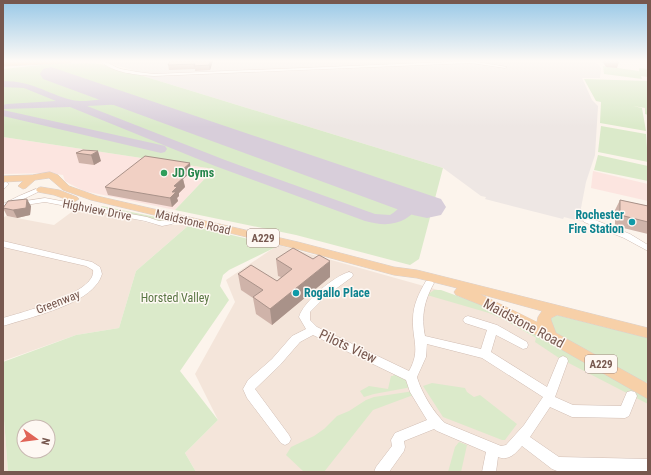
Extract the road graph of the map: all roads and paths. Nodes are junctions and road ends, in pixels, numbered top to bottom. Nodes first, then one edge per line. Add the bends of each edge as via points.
1 (32, 178) junction
2 (56, 179) junction
3 (4, 184) edge
4 (23, 187) junction
5 (39, 190) junction
6 (7, 205) edge
7 (132, 208) junction
8 (177, 218) junction
9 (587, 220) dead end
10 (3, 244) edge
11 (648, 248) edge
12 (394, 270) junction
13 (349, 275) dead end
14 (429, 283) junction
15 (556, 310) junction
16 (468, 320) dead end
17 (3, 322) edge
18 (493, 328) junction
19 (313, 330) junction
20 (647, 334) edge
21 (553, 338) junction
22 (422, 339) junction
23 (523, 345) dead end
24 (485, 354) junction
25 (563, 361) dead end
26 (411, 377) junction
27 (648, 392) edge
28 (631, 396) dead end
29 (549, 398) junction
30 (435, 422) junction
31 (521, 438) junction
32 (285, 439) dead end
33 (493, 448) junction
34 (648, 466) edge
35 (381, 472) edge
36 (489, 472) edge

1 - 2 main road, A229 via 48,175
1 - 3 main road, A229
1 - 4 main road
2 - 5 main road via 53,185
2 - 7 main road, Maidstone Road / A229 via 63,186 79,194
3 - 4 main road, A229
4 - 5 main road, A229 via 29,191
4 - 6 street
5 - 6 street
5 - 7 main road, Maidstone Road / A229 via 56,192 81,201
6 - 8 street, Highview Drive via 44,199 148,219 158,224 169,223
7 - 8 main road, Maidstone Road / A229
8 - 12 main road, Maidstone Road / A229
9 - 11 street via 627,236
10 - 17 street, Greenway via 87,263 98,272 94,284 80,294
12 - 14 main road, Maidstone Road / A229 via 407,277
12 - 15 main road, Maidstone Road / A229
13 - 19 street, Pilots View via 307,308 304,316
14 - 21 main road, Maidstone Road / A229 via 486,302
14 - 22 street via 422,295 418,311
15 - 20 main road, Maidstone Road / A229
15 - 21 main road via 545,316 544,320 544,325
16 - 18 street
18 - 23 street
18 - 24 street
19 - 26 street, Pilots View
19 - 32 street via 296,339 250,389 251,394
21 - 27 main road, Maidstone Road / A229
22 - 24 street
22 - 26 street via 422,354
24 - 29 street
25 - 29 street
26 - 30 street via 414,388
28 - 29 street via 626,412 572,411
29 - 31 street
30 - 33 street via 441,427
30 - 35 street via 399,437 398,449
31 - 33 street via 507,452
31 - 34 street via 557,464
33 - 36 street

